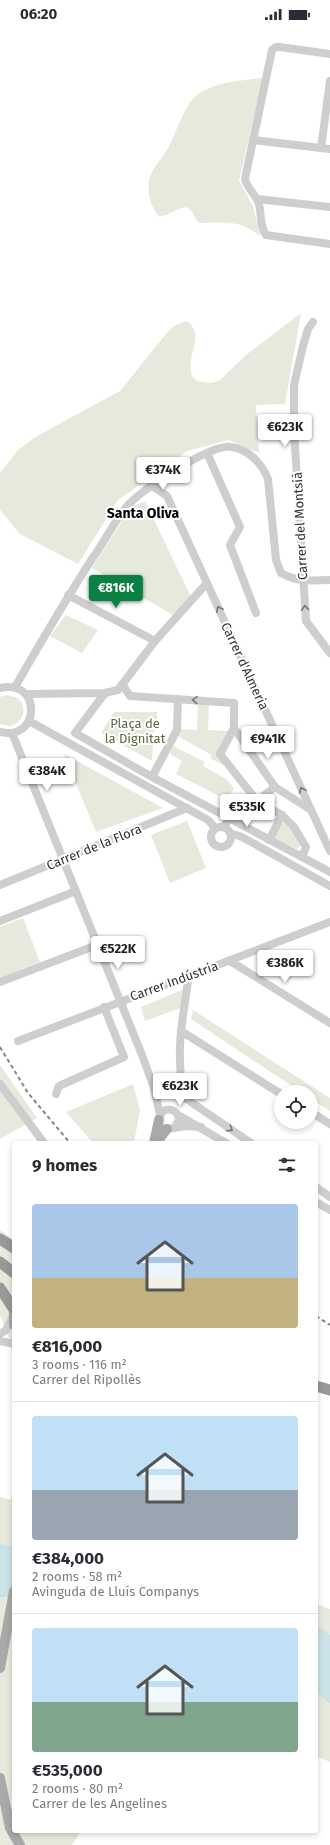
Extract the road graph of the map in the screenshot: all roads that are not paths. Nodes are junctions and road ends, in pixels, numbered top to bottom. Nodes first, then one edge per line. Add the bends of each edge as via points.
1 (330, 54) edge
2 (330, 81) edge
3 (253, 140) junction
4 (321, 148) junction
5 (330, 149) edge
6 (257, 199) junction
7 (330, 207) edge
8 (330, 244) edge
9 (313, 322) dead end
10 (207, 453) junction
11 (152, 486) junction
12 (330, 580) edge
13 (303, 581) junction
14 (207, 583) junction
15 (68, 595) junction
16 (256, 613) dead end
17 (155, 641) junction
18 (330, 653) edge
19 (122, 684) junction
20 (15, 687) junction
21 (0, 688) edge
22 (105, 693) junction
23 (26, 694) junction
24 (178, 699) junction
25 (29, 721) junction
26 (234, 728) junction
27 (0, 732) edge
28 (12, 733) junction
29 (152, 777) junction
30 (275, 787) junction
31 (257, 801) junction
32 (187, 808) junction
33 (311, 811) junction
34 (282, 814) junction
35 (229, 818) junction
36 (244, 826) junction
37 (220, 828) junction
38 (230, 833) junction
39 (269, 840) junction
40 (230, 842) junction
41 (255, 844) junction
42 (330, 851) edge
43 (302, 857) junction
44 (63, 859) junction
45 (330, 872) edge
46 (0, 885) edge
47 (330, 886) edge
48 (76, 891) junction
49 (0, 921) edge
50 (330, 922) edge
51 (97, 945) junction
52 (230, 961) junction
53 (189, 975) junction
54 (0, 982) edge
55 (120, 1001) junction
56 (104, 1008) junction
57 (330, 1024) edge
58 (181, 1031) junction
59 (18, 1041) dead end
60 (0, 1084) edge
61 (154, 1088) junction
62 (274, 1090) edge
63 (56, 1094) dead end
64 (169, 1109) junction
65 (178, 1115) junction
66 (318, 1116) edge
67 (159, 1117) junction
68 (330, 1124) edge
69 (201, 1127) junction
70 (171, 1128) junction
71 (43, 1141) edge
72 (155, 1141) edge
73 (157, 1141) edge
74 (223, 1141) edge
75 (248, 1141) edge
76 (318, 1188) edge
77 (330, 1197) edge
78 (318, 1203) edge
79 (330, 1210) edge
80 (0, 1239) edge
81 (12, 1247) edge
82 (0, 1262) edge
83 (12, 1271) edge
84 (0, 1288) edge
85 (12, 1309) edge
86 (12, 1317) edge
87 (0, 1334) edge
88 (0, 1341) edge
89 (12, 1344) edge
90 (318, 1387) edge
91 (330, 1390) edge
92 (12, 1602) edge
93 (0, 1668) edge
94 (0, 1778) edge
95 (12, 1831) edge
96 (13, 1833) edge
97 (20, 1845) edge

1 - 3 street via 276,47 272,50
2 - 4 street
3 - 4 street
3 - 6 street via 245,179 248,188
4 - 5 street
6 - 7 street
6 - 8 street via 266,235
9 - 13 street, Carrer del Montsià via 308,329 297,368 293,396
10 - 11 street
10 - 13 street via 231,446 254,457 264,469 268,479 276,560 281,573
10 - 16 street via 240,527 230,545
11 - 14 street, Carrer d'Almeria via 167,496
11 - 15 street via 129,504
12 - 13 street
18 -> 13 street, Carrer del Montsià via 306,621
14 - 17 street
33 -> 14 street, Carrer d'Almeria
15 - 17 street
15 - 20 street
17 - 19 street
19 - 22 street via 118,690
19 - 24 street via 130,696
20 - 21 street
20 - 23 street
22 - 23 street
22 - 29 street via 75,732
23 - 25 street via 32,707
26 -> 24 street via 234,703
24 - 29 street via 177,730
25 - 28 street via 24,727
25 - 32 street
26 - 30 street
26 - 31 street via 220,754
27 - 28 street
28 - 44 street
29 - 35 street
30 - 31 street
30 - 33 street
31 - 34 street
31 - 36 street
32 - 37 street
32 - 44 street, Carrer de la Flora
33 - 42 street, Carrer d'Almeria
34 - 39 street
34 - 43 street via 294,827 306,847
35 - 36 street
35 - 37 street
36 - 39 street
37 - 38 street
37 - 40 street via 210,836 214,845 221,848
38 - 40 street
38 - 41 street
39 - 43 street
40 - 41 street
41 - 47 street
43 - 45 street
44 - 46 street, Carrer de la Flora
44 - 48 street
48 - 49 street
48 - 51 street
50 - 52 street, Carrer Indústria
51 - 54 street
51 - 55 street
52 - 53 street, Carrer Indústria
52 - 57 street
53 - 55 street, Carrer Indústria
53 - 58 street
55 - 56 street, Carrer Indústria
55 - 61 street
56 - 59 street, Carrer Indústria
56 - 63 street via 124,1057 60,1086
58 - 62 street
58 -> 75 street via 180,1068 185,1098
60 - 71 street
61 - 64 street
61 - 67 street
64 - 65 street
64 - 67 street via 163,1110
65 - 69 street
65 - 70 street via 178,1123
66 - 68 street
67 - 70 street via 162,1127
67 - 72 main road
69 - 70 street
69 - 74 street
70 - 73 main road
76 - 77 street
78 - 79 street
80 - 81 highway
82 - 83 highway
84 - 85 highway
86 - 87 street via 6,1330
88 - 89 street
90 - 91 highway
92 - 93 main road
94 - 95 main road
96 - 97 main road

